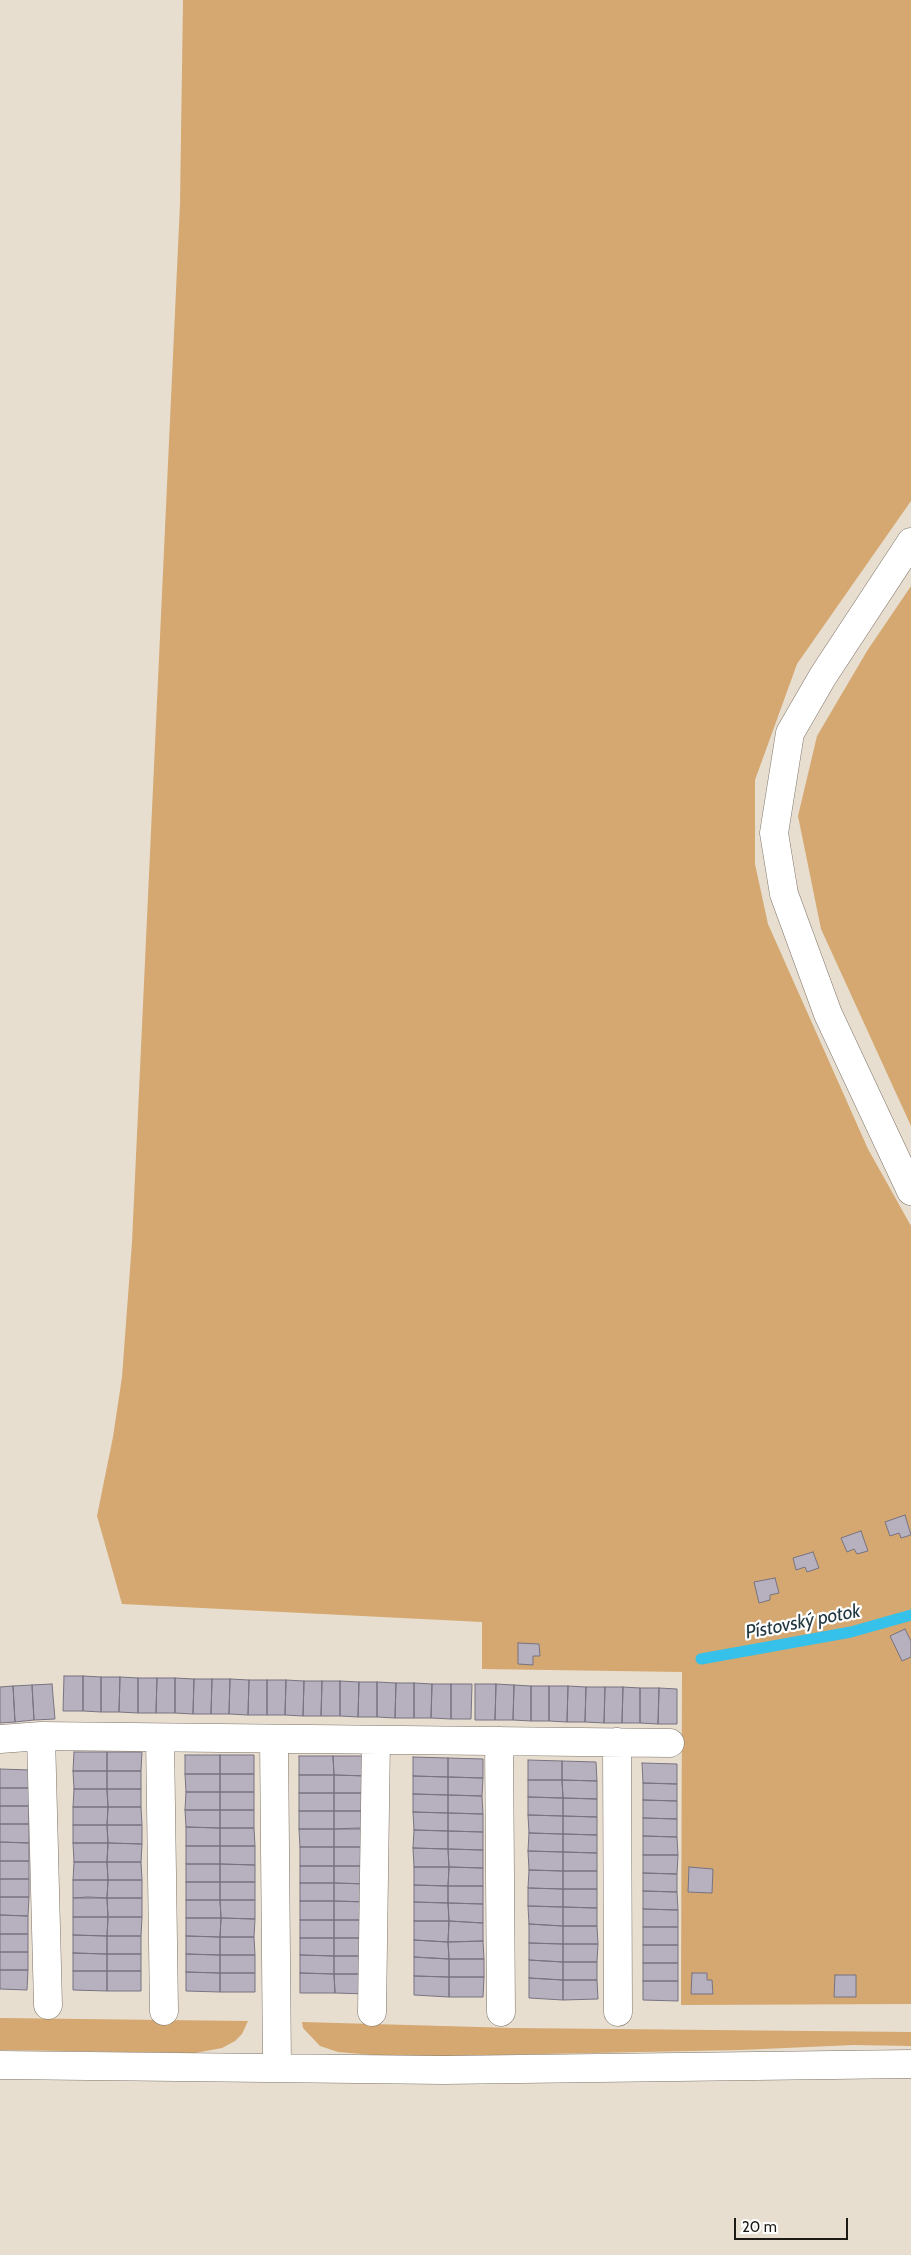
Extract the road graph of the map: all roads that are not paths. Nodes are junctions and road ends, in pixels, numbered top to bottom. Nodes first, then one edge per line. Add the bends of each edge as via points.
1 (911, 542) edge
2 (911, 1191) edge
3 (40, 1736) junction
4 (0, 1738) edge
5 (160, 1738) junction
6 (274, 1739) junction
7 (376, 1740) junction
8 (499, 1741) junction
9 (617, 1742) junction
10 (670, 1743) dead end
11 (48, 2005) dead end
12 (164, 2011) dead end
13 (372, 2012) dead end
14 (501, 2012) dead end
15 (618, 2012) dead end
16 (911, 2064) edge
17 (0, 2065) edge
18 (277, 2068) junction

1 - 2 street via 823,676 790,733 774,833 784,894 828,1014
3 - 4 street
3 - 5 street
3 - 11 street
5 - 6 street
5 - 12 street
6 - 7 street
6 - 18 street
7 - 8 street
7 - 13 street
8 - 9 street
8 - 14 street
9 - 10 street
9 - 15 street
16 - 18 street via 443,2070
17 - 18 street

